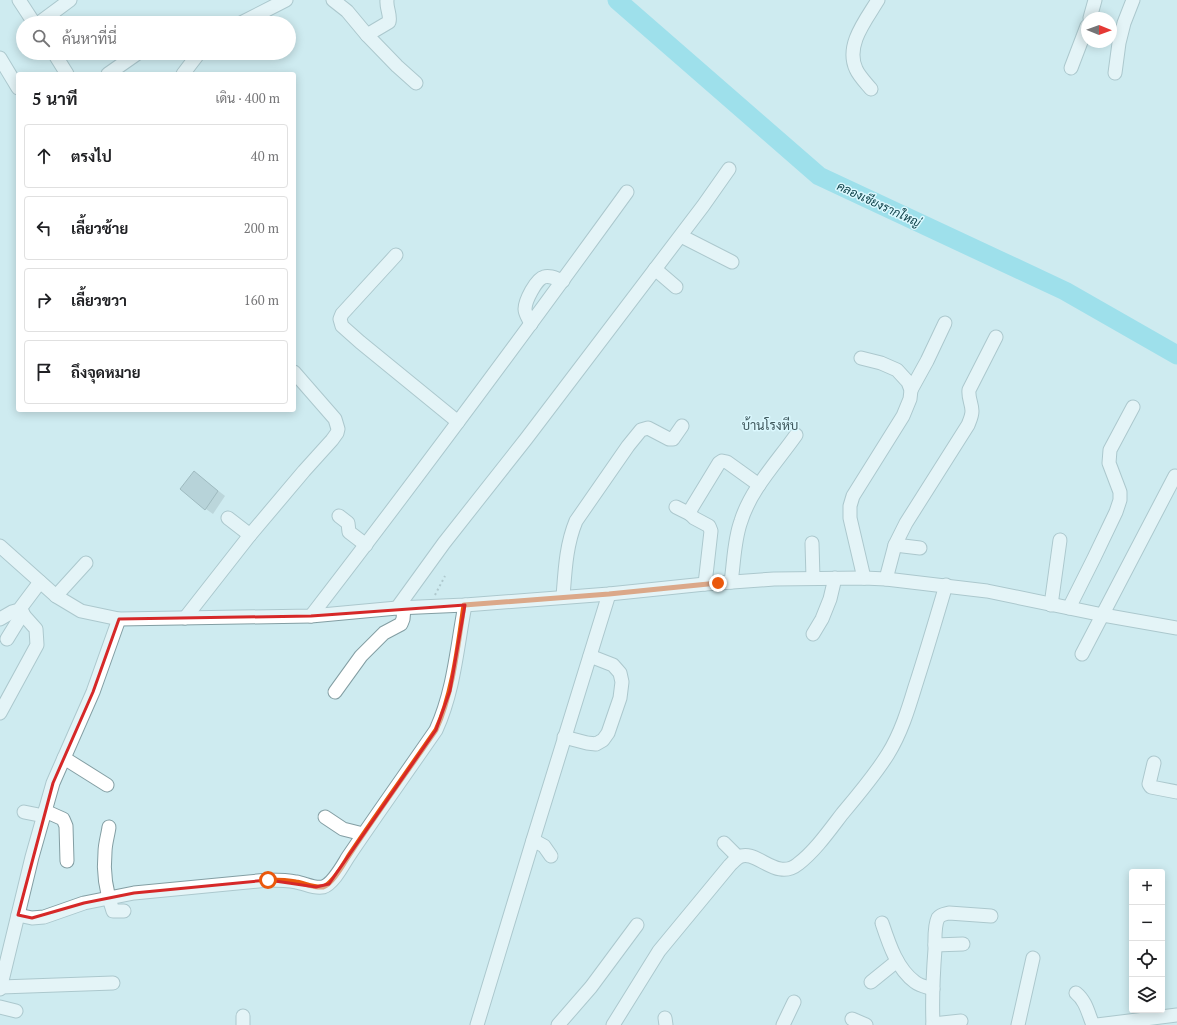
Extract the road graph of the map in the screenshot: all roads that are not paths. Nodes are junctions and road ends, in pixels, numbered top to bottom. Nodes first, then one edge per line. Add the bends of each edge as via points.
1 (20, 0) edge
2 (70, 0) edge
3 (286, 0) edge
4 (333, 0) edge
5 (387, 0) edge
6 (878, 0) edge
7 (1095, 0) edge
8 (1133, 0) edge
9 (1092, 12) edge
10 (30, 16) edge
11 (48, 16) edge
12 (255, 16) edge
13 (367, 35) junction
14 (1081, 42) edge
15 (0, 58) edge
16 (58, 60) edge
17 (128, 60) edge
18 (194, 60) edge
19 (1071, 68) dead end
20 (66, 72) edge
21 (111, 72) edge
22 (185, 72) edge
23 (1115, 73) dead end
24 (416, 83) dead end
25 (16, 85) edge
26 (871, 89) dead end
27 (729, 169) dead end
28 (627, 192) dead end
29 (680, 236) junction
30 (396, 255) dead end
31 (732, 262) dead end
32 (655, 269) junction
33 (563, 281) junction
34 (676, 287) dead end
35 (945, 323) dead end
36 (531, 324) junction
37 (996, 337) dead end
38 (861, 358) dead end
39 (296, 374) edge
40 (911, 390) junction
41 (1133, 407) dead end
42 (458, 422) junction
43 (682, 426) dead end
44 (796, 435) dead end
45 (1175, 476) dead end
46 (759, 485) junction
47 (676, 507) dead end
48 (690, 514) junction
49 (339, 516) dead end
50 (228, 518) dead end
51 (250, 535) junction
52 (1060, 540) dead end
53 (812, 543) dead end
54 (895, 544) junction
55 (366, 545) junction
56 (0, 546) edge
57 (920, 548) dead end
58 (86, 563) dead end
59 (813, 578) junction
60 (835, 578) junction
61 (864, 578) junction
62 (886, 579) junction
63 (40, 582) junction
64 (731, 582) junction
65 (705, 584) junction
66 (946, 585) junction
67 (609, 594) junction
68 (56, 596) junction
69 (563, 597) junction
70 (1051, 604) junction
71 (464, 605) junction
72 (401, 608) junction
73 (1069, 608) junction
74 (21, 612) junction
75 (1103, 615) junction
76 (311, 616) junction
77 (185, 618) junction
78 (0, 619) edge
79 (119, 619) junction
80 (1177, 628) edge
81 (814, 634) dead end
82 (7, 639) dead end
83 (1082, 654) dead end
84 (590, 656) junction
85 (334, 692) dead end
86 (0, 713) edge
87 (564, 737) junction
88 (64, 758) junction
89 (1154, 763) dead end
90 (107, 785) dead end
91 (1177, 792) edge
92 (24, 812) dead end
93 (44, 813) junction
94 (325, 817) dead end
95 (109, 827) dead end
96 (363, 834) junction
97 (532, 840) junction
98 (724, 843) dead end
99 (551, 856) dead end
100 (738, 857) junction
101 (67, 861) dead end
102 (108, 898) junction
103 (124, 911) dead end
104 (18, 915) junction
105 (991, 916) dead end
106 (882, 924) dead end
107 (637, 925) dead end
108 (963, 944) dead end
109 (935, 945) junction
110 (1033, 958) dead end
111 (897, 961) junction
112 (871, 982) dead end
113 (112, 983) dead end
114 (0, 988) edge
115 (933, 989) junction
116 (1076, 993) dead end
117 (794, 1002) dead end
118 (0, 1007) edge
119 (16, 1011) dead end
120 (1177, 1016) edge
121 (852, 1019) dead end
122 (961, 1021) dead end
123 (933, 1024) edge
124 (478, 1025) edge
125 (558, 1025) edge
126 (613, 1025) edge
127 (783, 1025) edge
128 (866, 1025) edge
129 (1018, 1025) edge
130 (1092, 1025) edge
131 (1098, 1025) edge

1 - 10 street
2 - 11 street
3 - 12 street
4 - 13 street via 347,10
5 - 13 street via 389,22
6 - 26 street via 855,41 852,59 856,70
7 - 9 street
8 - 23 street via 1119,43
13 - 24 street
14 - 19 street
15 - 25 street
16 - 20 street
17 - 21 street
18 - 22 street
27 - 29 street
28 - 33 street
29 - 31 street
29 - 32 street
30 - 42 street via 342,314 342,326
32 - 34 street
32 - 72 street via 444,542
33 - 36 street
33 - 36 street via 551,277 544,277 538,281 526,301 525,309
35 - 40 street
36 - 42 street
37 - 54 street via 969,390 972,414 968,424
38 - 40 street via 897,370 908,382
39 - 51 street via 335,419 337,433
40 - 61 street via 903,416 853,496 850,506 850,518
41 - 73 street via 1110,450 1109,457 1120,500
42 - 55 street
43 - 69 street via 673,439 648,428 641,430 576,520 566,557
44 - 46 street
45 - 75 street
46 - 48 street via 722,461
46 - 64 street via 741,521
47 - 48 street
48 - 65 street via 709,526 711,531
49 - 55 street via 348,523 349,532
50 - 51 street
51 - 77 street
52 - 70 street
53 - 59 street
54 - 57 street
54 - 62 street
55 - 76 street
56 - 63 street
58 - 68 street
59 - 60 street
59 - 64 street
60 - 61 street
60 - 81 street via 830,599
61 - 62 street
62 - 66 street
63 - 68 street
63 - 74 street
64 - 65 street
65 - 67 street
66 - 70 street
66 - 100 street via 903,726 889,754 870,780 820,842 798,864 785,870 753,857
67 - 69 street
67 - 84 street
68 - 79 street via 81,611
69 - 71 street
70 - 73 street
71 - 72 street
71 - 96 street via 450,691 436,730
72 - 76 street
72 - 85 street via 404,619 401,624 384,633 361,656
73 - 75 street
74 - 78 street via 12,612
74 - 82 street
74 - 86 street via 36,629 37,645
75 - 80 street
75 - 83 street
76 - 77 street
77 - 79 street
79 - 88 street via 94,692
84 - 87 street
84 - 87 street via 613,664 620,673 620,698 608,733 603,740 596,744
87 - 97 street
88 - 90 street
88 - 93 street
89 - 91 street via 1149,784 1151,787
92 - 93 street
93 - 101 street via 63,819 66,826
93 - 104 street
94 - 96 street via 343,829
95 - 102 street via 105,852
96 - 102 street via 338,873 329,884 323,886 268,880 134,893
97 - 99 street via 544,846
97 - 124 street
98 - 100 street
100 - 126 street via 659,951
102 - 103 street via 113,911
102 - 104 street via 84,903 44,917
104 - 114 street
105 - 109 street via 943,914 936,929
106 - 111 street
107 - 125 street via 592,986
108 - 109 street
109 - 115 street
110 - 129 street
111 - 112 street
111 - 115 street via 915,982
113 - 114 street
115 - 123 street
116 - 130 street via 1086,1004
117 - 127 street
118 - 119 street
120 - 131 street
121 - 128 street
122 - 123 street

